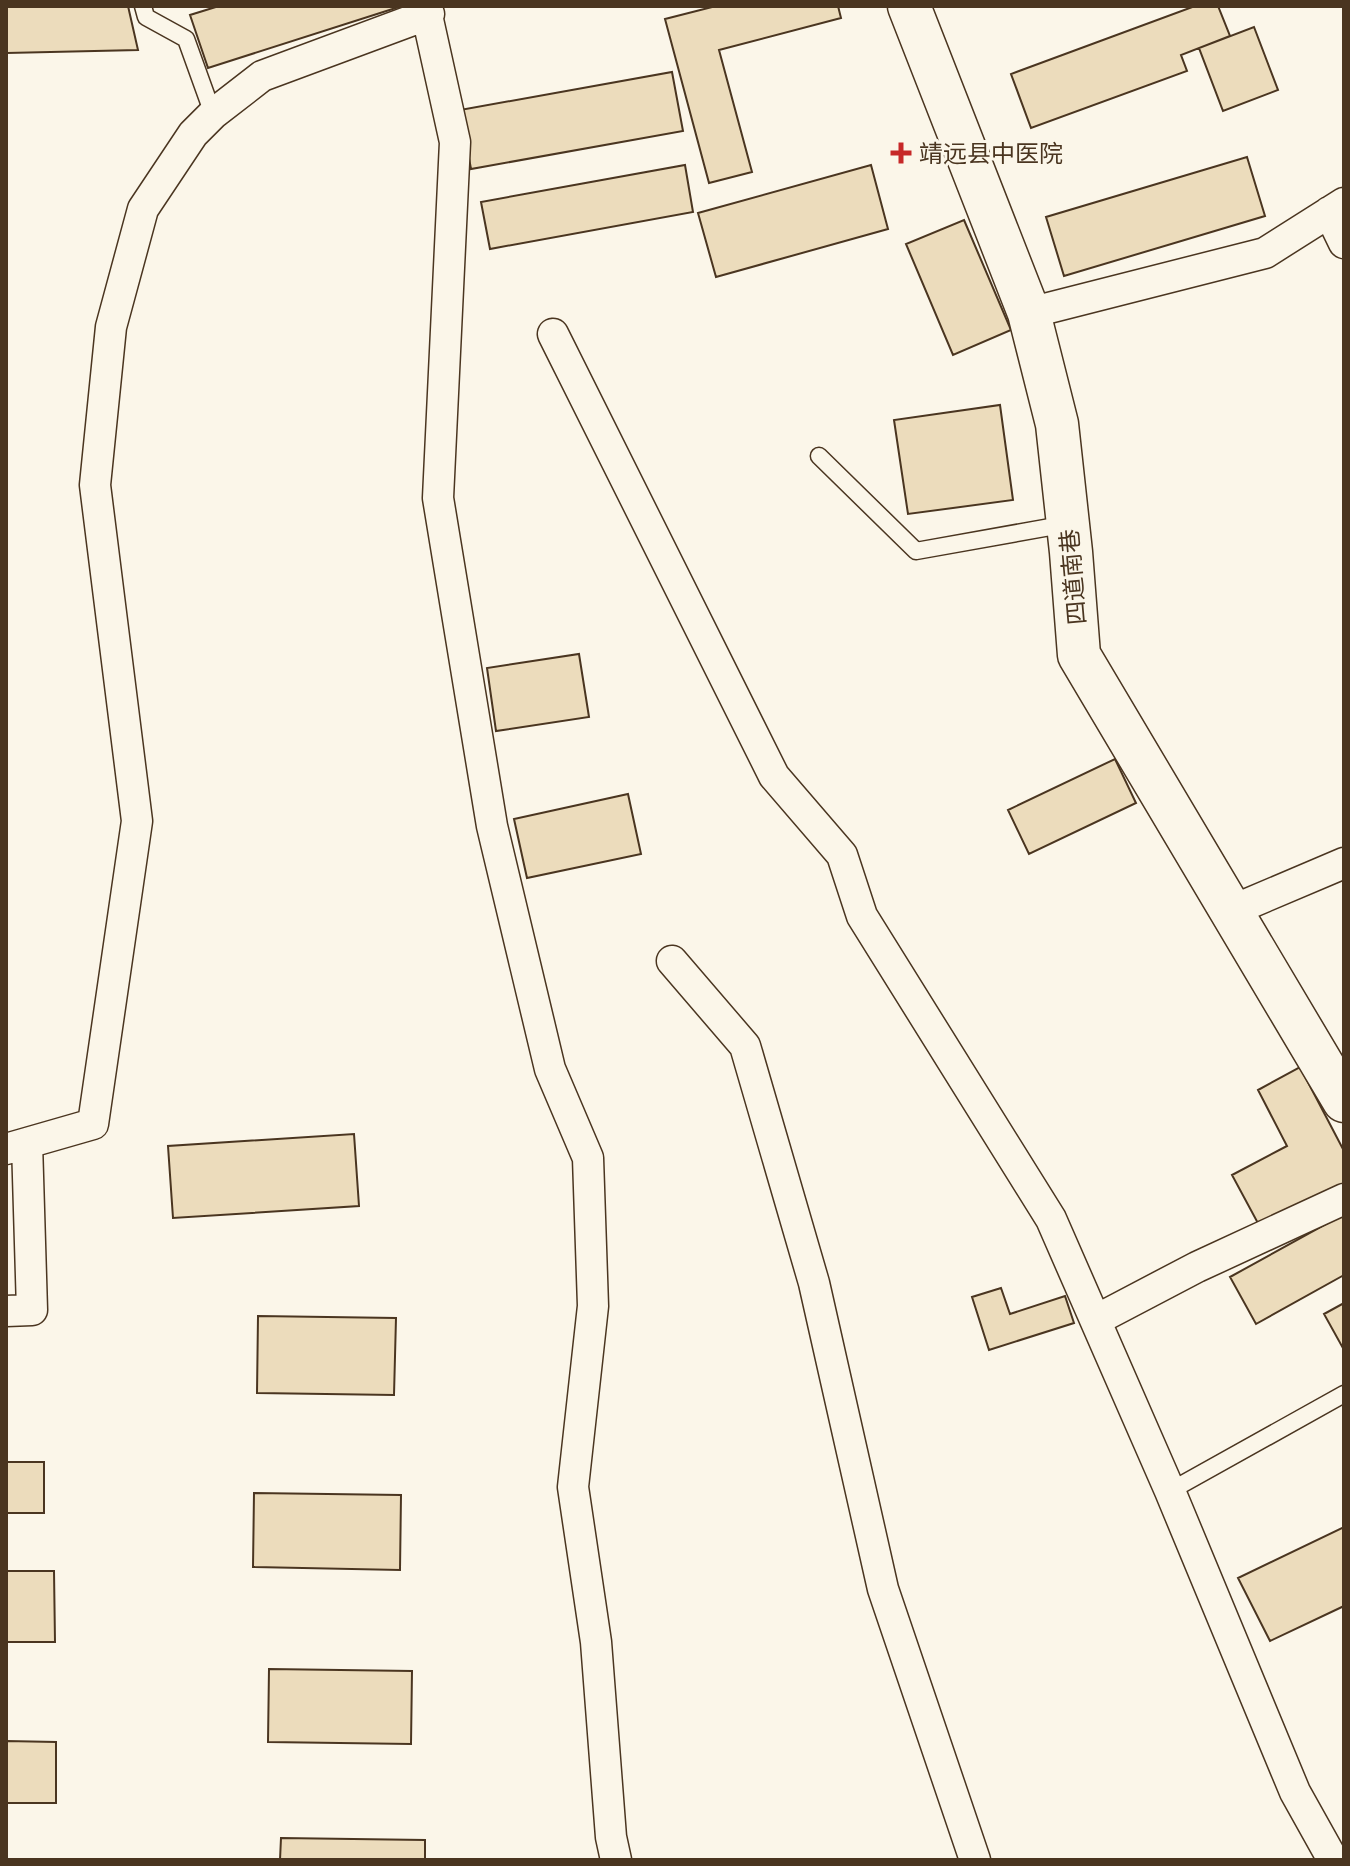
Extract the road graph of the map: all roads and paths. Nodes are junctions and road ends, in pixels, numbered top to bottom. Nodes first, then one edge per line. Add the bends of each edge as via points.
1 (143, 6) edge
2 (909, 6) edge
3 (427, 10) edge
4 (213, 114) junction
5 (1336, 208) edge
6 (1344, 243) edge
7 (1029, 313) junction
8 (553, 334) dead end
9 (819, 456) dead end
10 (1069, 524) junction
11 (1344, 863) edge
12 (1231, 911) junction
13 (672, 961) dead end
14 (1344, 1101) edge
15 (17, 1146) edge
16 (1344, 1199) edge
17 (6, 1311) edge
18 (1096, 1320) junction
19 (1344, 1394) edge
20 (1170, 1491) junction
21 (616, 1860) edge
22 (975, 1860) edge
23 (1333, 1860) edge

1 - 4 lane via 146,17 186,39
2 - 7 street, 四道南巷
3 - 4 street via 262,76
3 - 21 street via 455,142 438,498 492,826 550,1069 588,1158 593,1306 573,1487 596,1642
4 - 15 street via 193,134 143,209 111,327 95,485 137,821 93,1124
5 - 6 street
5 - 7 street via 1265,253
7 - 10 street, 四道南巷 via 1057,424
8 - 18 street via 774,776 842,855 862,916 1051,1219
9 - 10 lane via 916,551
10 - 12 street, 四道南巷 via 1079,655
11 - 12 street
12 - 14 street, 四道南巷
13 - 22 street via 745,1046 814,1283 883,1589
15 - 17 street via 32,1310
16 - 18 street
18 - 20 street
19 - 20 lane
20 - 23 street via 1295,1792

